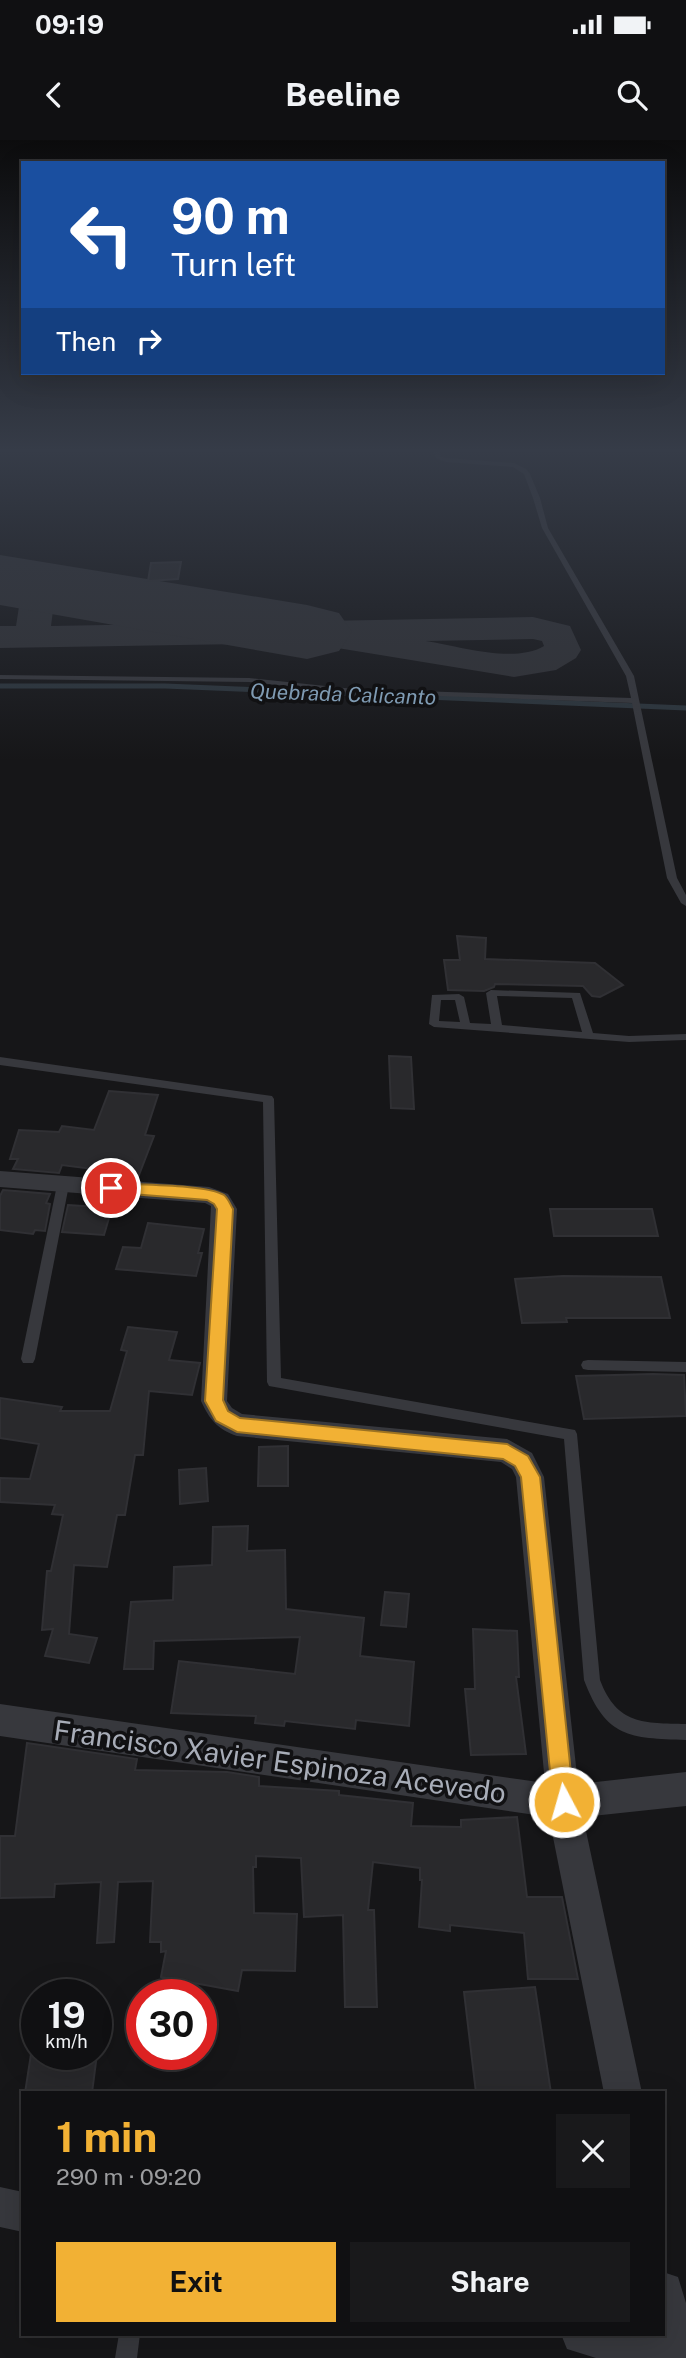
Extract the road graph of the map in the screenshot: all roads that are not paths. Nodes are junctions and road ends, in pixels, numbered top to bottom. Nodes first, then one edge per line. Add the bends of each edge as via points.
1 (560, 555) edge
2 (0, 677) edge
3 (637, 705) junction
4 (686, 903) edge
5 (466, 1026) dead end
6 (497, 1028) junction
7 (588, 1034) junction
8 (686, 1037) edge
9 (0, 1061) edge
10 (0, 1178) edge
11 (63, 1185) junction
12 (28, 1359) dead end
13 (588, 1365) dead end
14 (686, 1367) edge
15 (0, 1720) edge
16 (686, 1732) edge
17 (686, 1789) edge
18 (564, 1802) junction
19 (623, 2091) edge
20 (0, 2207) edge
21 (21, 2211) edge
22 (665, 2299) edge
23 (130, 2336) edge
24 (591, 2336) edge
25 (681, 2356) edge
26 (126, 2358) edge

1 - 3 lane via 630,676
2 - 3 lane via 249,680 354,691
3 - 4 lane via 672,878
5 - 6 lane
6 - 7 lane
6 - 7 lane via 491,993 576,995
7 - 8 lane via 629,1039
9 - 16 lane via 268,1099 274,1382 570,1434 596,1691 610,1713 635,1730
10 - 11 street
11 - 12 lane
11 - 18 street via 209,1195 220,1200 225,1209 214,1401 222,1416 237,1425 507,1451 522,1461 530,1477
13 - 14 lane
15 - 18 street, Francisco Xavier Espinoza Acevedo
17 - 18 street, Francisco Xavier Espinoza Acevedo
18 - 19 street
20 - 21 street
22 - 25 street
23 - 26 lane
24 - 25 street

